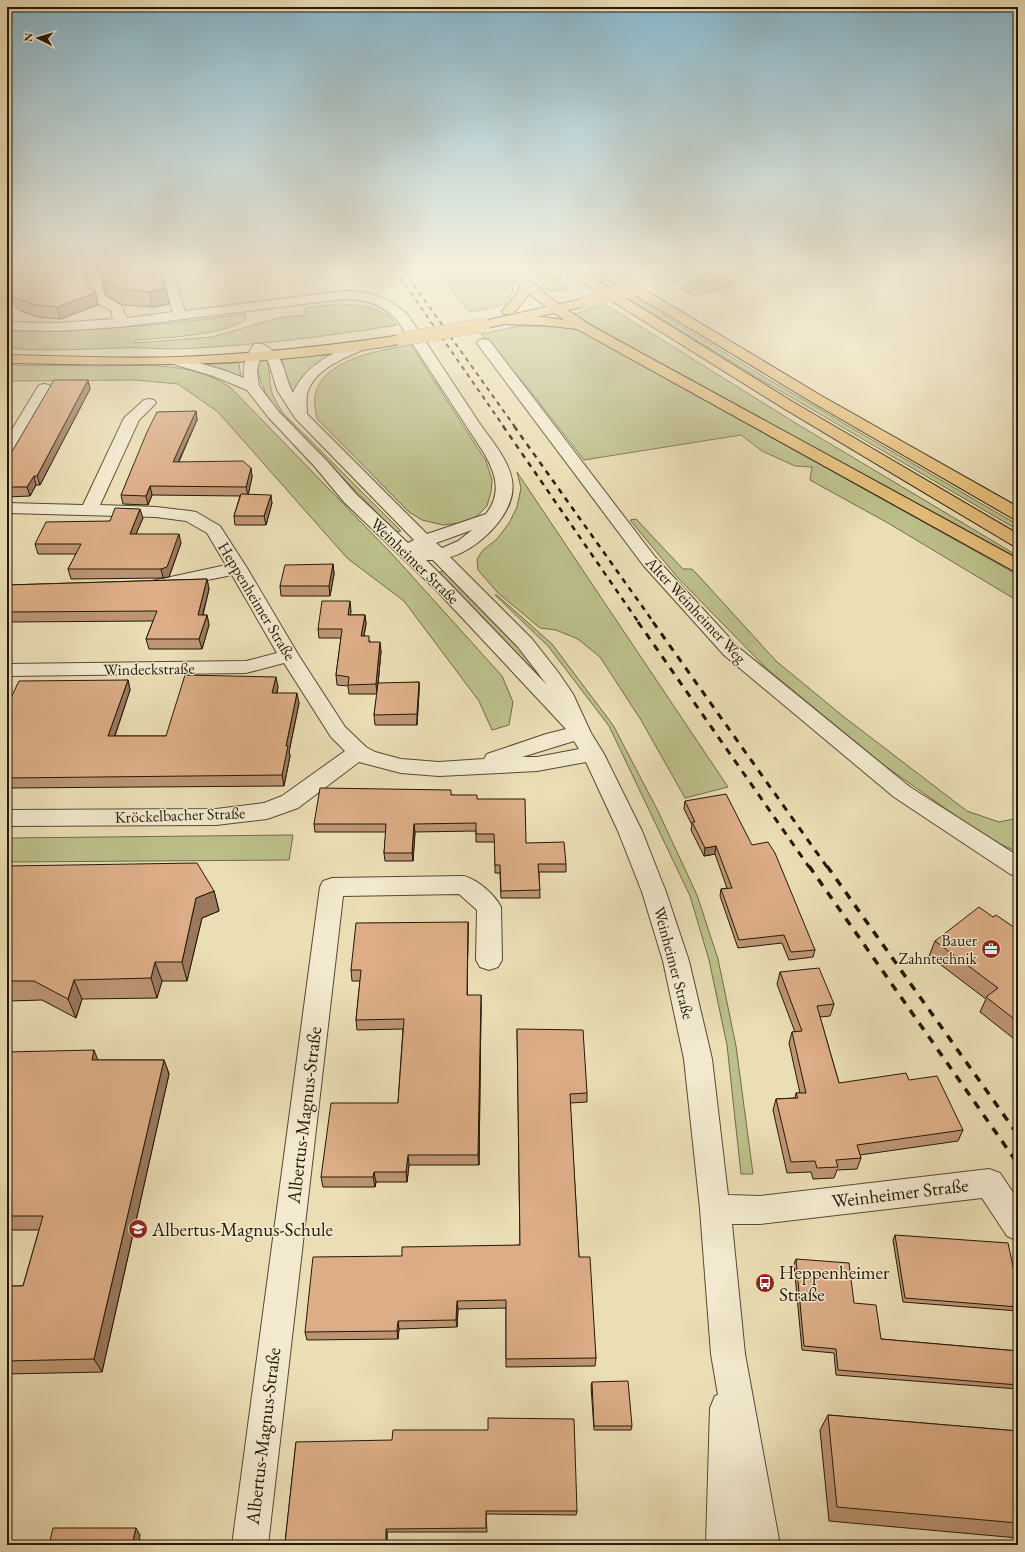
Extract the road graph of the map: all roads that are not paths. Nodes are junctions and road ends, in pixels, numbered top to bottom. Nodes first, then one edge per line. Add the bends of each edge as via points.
1 (317, 342) edge
2 (373, 342) edge
3 (419, 342) edge
4 (491, 342) edge
5 (611, 342) edge
6 (688, 342) edge
7 (723, 342) edge
8 (360, 346) junction
9 (261, 353) junction
10 (7, 359) edge
11 (34, 360) junction
12 (178, 361) junction
13 (252, 387) junction
14 (44, 388) dead end
15 (149, 403) dead end
16 (300, 415) junction
17 (7, 451) edge
18 (8, 509) edge
19 (89, 510) junction
20 (1018, 514) edge
21 (494, 516) junction
22 (425, 540) junction
23 (1018, 541) edge
24 (408, 554) junction
25 (439, 555) junction
26 (1018, 566) edge
27 (238, 568) junction
28 (140, 585) edge
29 (289, 656) junction
30 (7, 670) edge
31 (587, 744) junction
32 (358, 752) junction
33 (7, 818) edge
34 (1018, 868) edge
35 (489, 960) dead end
36 (715, 1209) junction
37 (1018, 1226) edge
38 (728, 1354) junction
39 (250, 1545) edge
40 (724, 1545) edge
41 (762, 1545) edge

1 - 9 main road
2 - 8 main road
3 - 21 street via 500,468 505,488 502,502
4 - 34 street, Alter Weinheimer Weg via 649,561 731,652 902,792
5 - 26 main road
6 - 23 main road
7 - 20 main road
8 - 9 main road
8 - 16 street via 332,360 308,378 300,394
9 - 11 main road
9 - 12 main road
9 - 13 street via 249,372
9 - 16 street, Weinheimer Straße via 276,363 288,399
10 - 11 main road
11 - 12 main road
12 - 13 street, Weinheimer Straße
13 - 24 street, Weinheimer Straße via 274,415 350,498
14 - 17 street
15 - 19 street via 132,418
16 - 22 street, Weinheimer Straße
18 - 19 street, Heppenheimer Straße
19 - 27 street, Heppenheimer Straße via 190,516 214,530
21 - 22 street
21 - 25 street via 469,542
22 - 24 street
22 - 25 street, Weinheimer Straße
24 - 25 street
24 - 31 street, Weinheimer Straße via 443,587
25 - 31 street, Weinheimer Straße via 525,643 551,676 573,712
27 - 28 street via 163,585
27 - 29 street, Heppenheimer Straße
29 - 30 street, Windeckstraße via 246,668
29 - 32 street, Heppenheimer Straße via 338,732
31 - 32 street, Heppenheimer Straße via 537,764 468,768 401,766 377,761
31 - 36 street, Weinheimer Straße via 630,832 654,892 676,961 698,1059
32 - 33 street, Kröckelbacher Straße via 290,802 267,811 216,817
35 - 39 street, Albertus-Magnus-Straße via 489,907 464,885 332,888
36 - 37 street, Weinheimer Straße via 760,1210 989,1183
36 - 38 street, Weinheimer Straße
38 - 40 street, Weinheimer Straße
38 - 41 street, Weinheimer Straße

